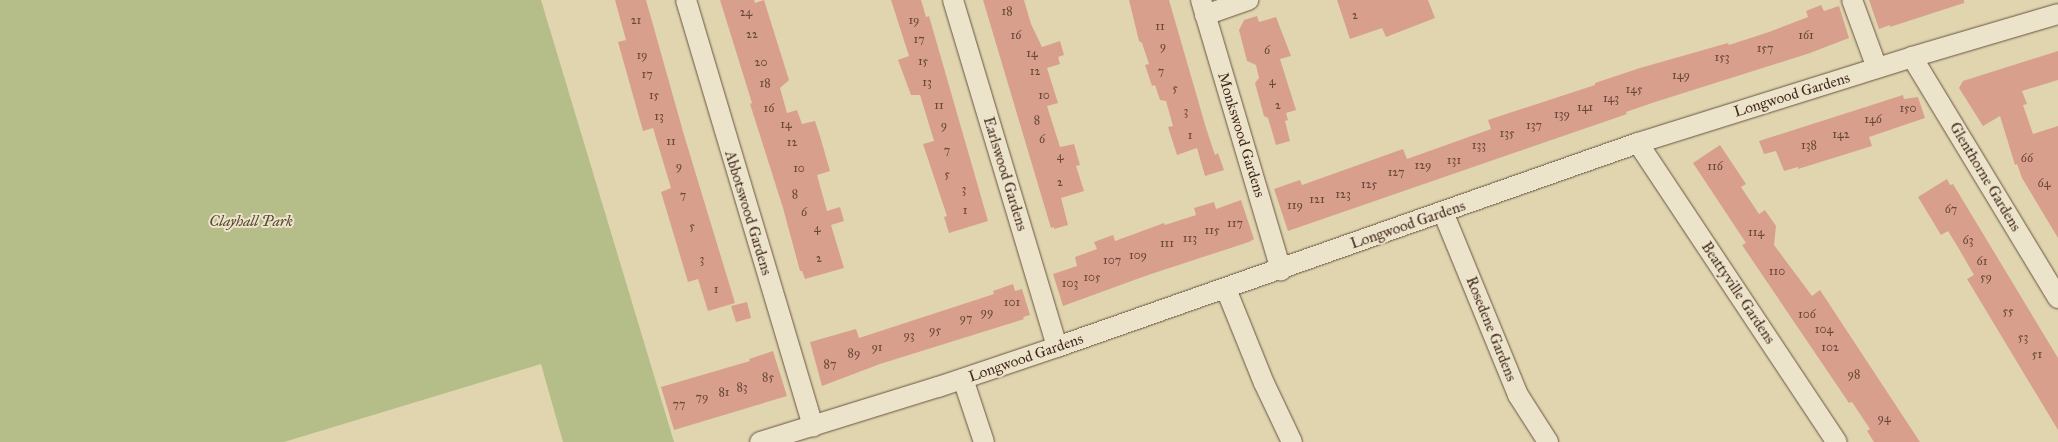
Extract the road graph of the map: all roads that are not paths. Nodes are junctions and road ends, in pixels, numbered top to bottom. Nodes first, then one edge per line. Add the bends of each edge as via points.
1 (686, 0) edge
2 (954, 0) edge
3 (1248, 0) edge
4 (1852, 0) edge
5 (1203, 7) edge
6 (2058, 14) edge
7 (1912, 56) junction
8 (1877, 68) junction
9 (1638, 143) junction
10 (1443, 212) junction
11 (1281, 270) junction
12 (1226, 289) junction
13 (2058, 298) edge
14 (1057, 347) junction
15 (963, 379) junction
16 (820, 424) junction
17 (760, 442) edge
18 (984, 442) edge
19 (1292, 442) edge
20 (1548, 442) edge
21 (1837, 442) edge

1 - 16 street, Abbotswood Gardens
2 - 14 street, Earlswood Gardens
3 - 5 street
4 - 8 street
5 - 11 street, Monkswood Gardens
6 - 7 street, Longwood Gardens
7 - 8 street, Longwood Gardens
7 - 13 street, Glenthorne Gardens
8 - 9 street, Longwood Gardens
9 - 10 street, Longwood Gardens
9 - 21 street, Beattyville Gardens
10 - 11 street, Longwood Gardens
10 - 20 street, Rosedene Gardens via 1518,395
11 - 12 street, Longwood Gardens
12 - 14 street, Longwood Gardens
12 - 19 street
14 - 15 street, Longwood Gardens
15 - 16 street, Longwood Gardens
15 - 18 street
16 - 17 street, Longwood Gardens

